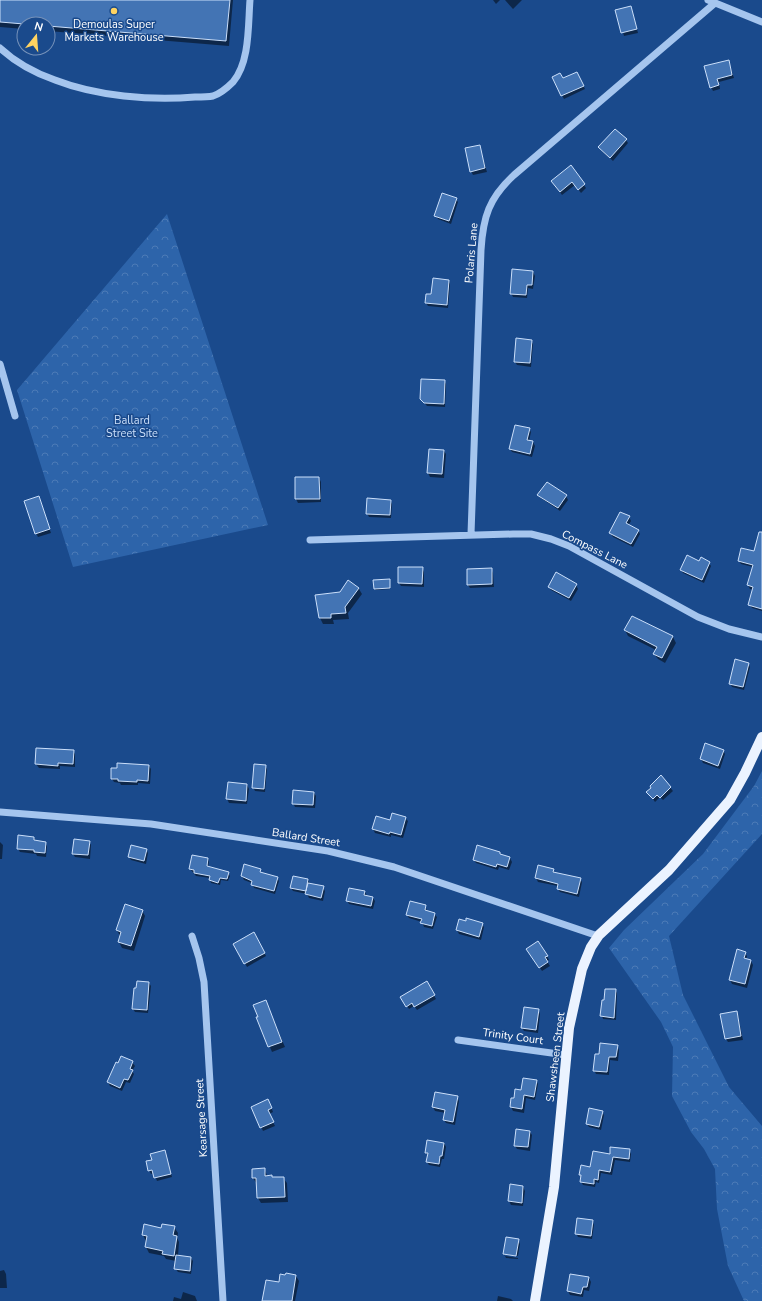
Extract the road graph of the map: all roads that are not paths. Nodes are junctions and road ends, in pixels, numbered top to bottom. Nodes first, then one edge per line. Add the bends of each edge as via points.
1 (250, 0) edge
2 (712, 1) edge
3 (762, 22) edge
4 (0, 48) edge
5 (0, 364) edge
6 (15, 416) dead end
7 (471, 534) junction
8 (310, 540) dead end
9 (762, 637) edge
10 (762, 737) edge
11 (0, 812) edge
12 (192, 936) dead end
13 (598, 936) junction
14 (458, 1040) dead end
15 (566, 1054) junction
16 (222, 1301) edge
17 (535, 1301) edge

1 - 4 street via 242,67 229,85 213,96 128,96 87,90 54,80 23,65
2 - 3 street
2 - 7 street, Polaris Lane via 514,175 491,203 485,219 481,250
5 - 6 street
7 - 8 street, Compass Lane
7 - 9 street, Compass Lane via 531,534 551,539 586,555 698,617 729,629
10 - 13 main road, Shawsheen Street via 746,773 730,800 670,870
11 - 13 street, Ballard Street via 151,824 328,851 401,869
12 - 16 street, Kearsage Street via 204,982
13 - 15 main road, Shawsheen Street via 582,969
14 - 15 street, Trinity Court
15 - 17 main road, Shawsheen Street via 554,1187

